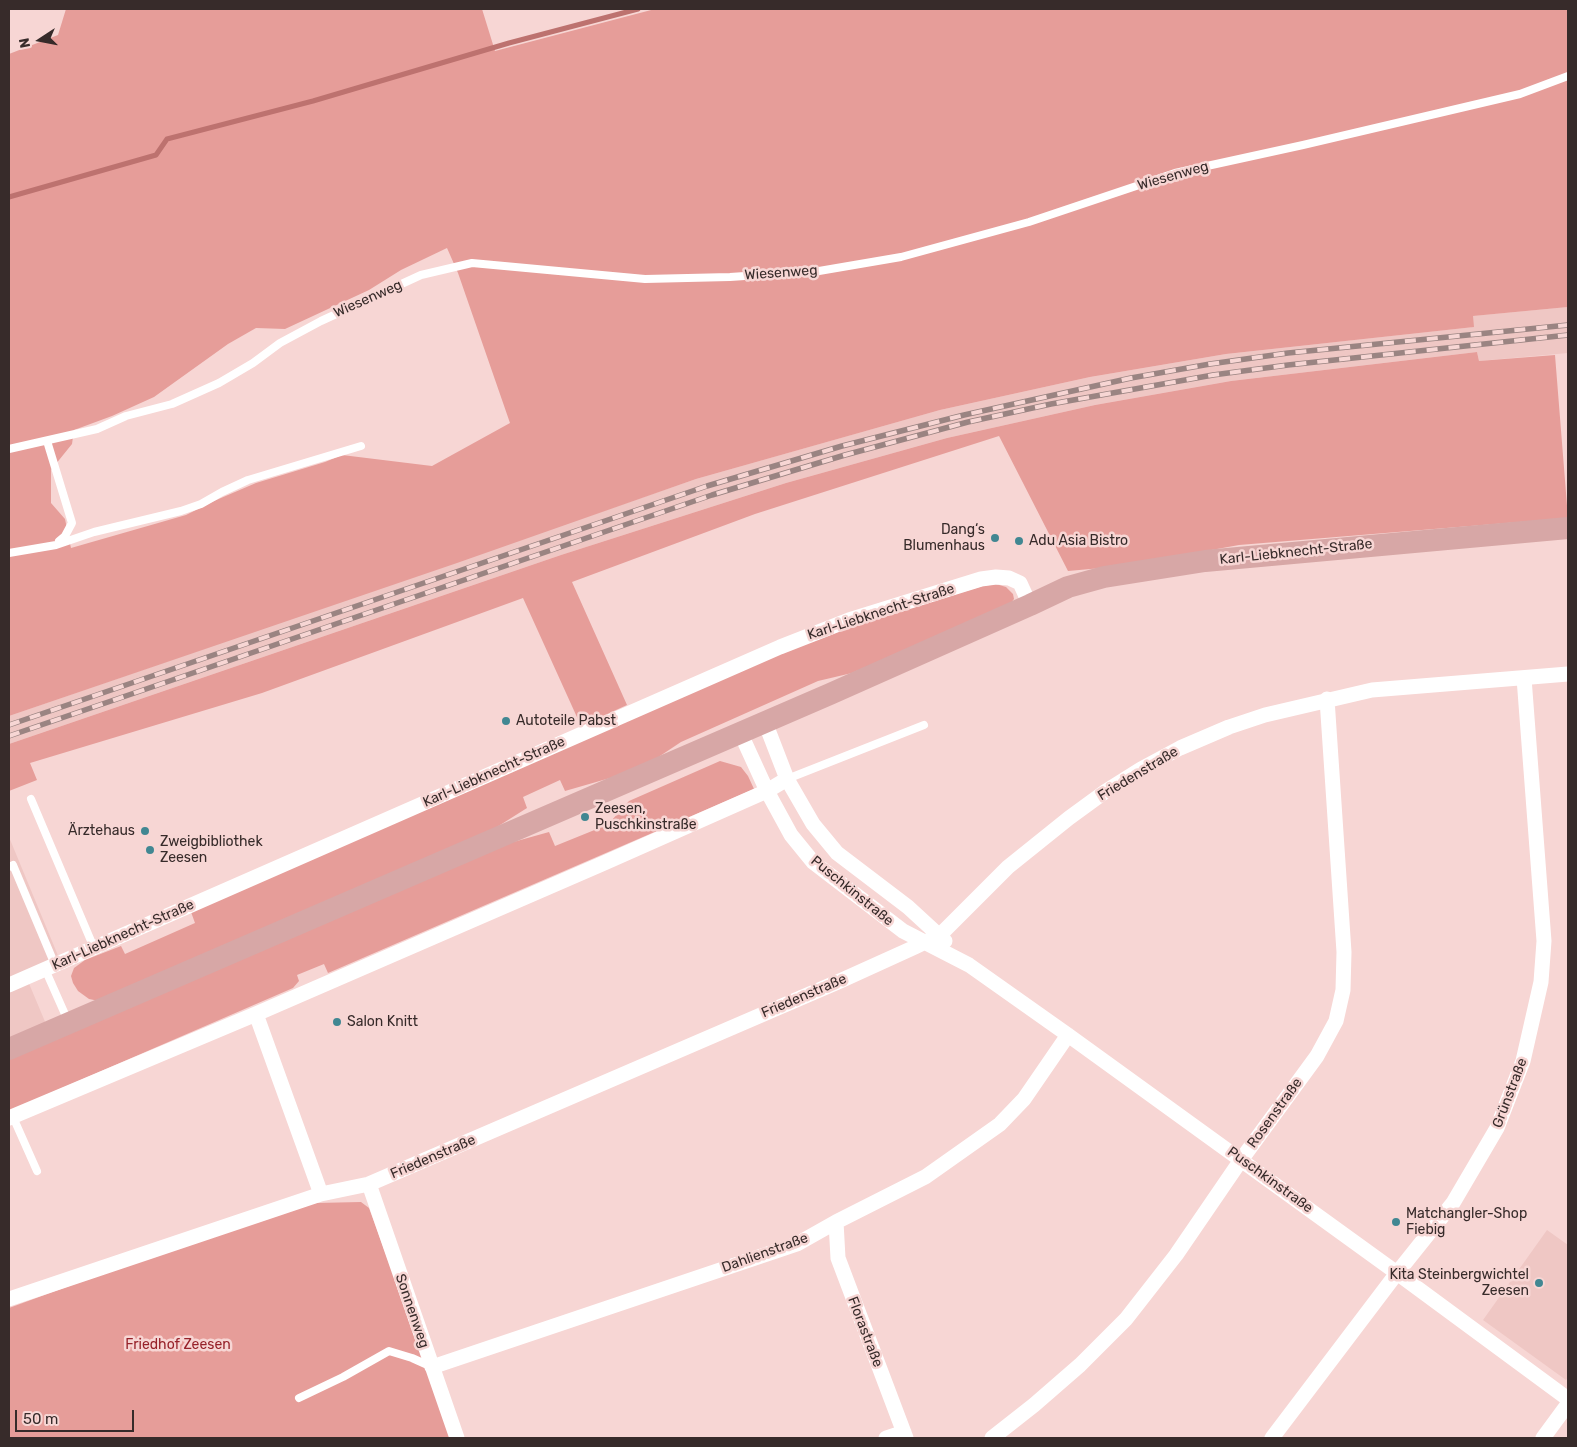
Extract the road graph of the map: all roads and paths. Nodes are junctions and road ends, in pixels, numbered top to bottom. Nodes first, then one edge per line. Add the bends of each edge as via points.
1 (1568, 76) edge
2 (47, 441) junction
3 (361, 446) dead end
4 (9, 449) edge
5 (1568, 528) edge
6 (56, 544) junction
7 (9, 553) edge
8 (1030, 605) junction
9 (1568, 674) edge
10 (1524, 678) junction
11 (1327, 699) junction
12 (765, 722) junction
13 (924, 725) dead end
14 (740, 732) junction
15 (787, 779) junction
16 (767, 791) junction
17 (30, 799) dead end
18 (9, 867) edge
19 (940, 935) junction
20 (925, 942) junction
21 (94, 948) junction
22 (969, 965) junction
23 (50, 967) junction
24 (9, 985) edge
25 (256, 1014) junction
26 (69, 1023) junction
27 (1068, 1035) junction
28 (9, 1049) edge
29 (11, 1118) edge
30 (1241, 1160) junction
31 (37, 1171) dead end
32 (369, 1184) junction
33 (321, 1194) junction
34 (836, 1222) junction
35 (1397, 1273) junction
36 (9, 1299) edge
37 (432, 1367) junction
38 (299, 1398) dead end
39 (1568, 1399) edge
40 (1568, 1404) edge
41 (905, 1435) edge
42 (457, 1438) edge
43 (886, 1438) edge
44 (992, 1438) edge
45 (1272, 1438) edge
46 (1543, 1438) edge

1 - 2 lane, Wiesenweg via 1520,94 1175,173 1029,222 901,257 819,271 730,277 645,279 472,263 421,275 321,321 219,383 172,404
2 - 4 lane, Wiesenweg
2 - 6 lane via 72,523
3 - 6 lane via 248,480 180,512
5 - 8 main road, Karl-Liebknecht-Straße via 1205,561 1104,577 1068,587
6 - 7 lane
8 - 12 main road, Karl-Liebknecht-Straße
8 - 21 street, Karl-Liebknecht-Straße via 1020,583 996,577 849,620 771,651
9 - 10 street, Friedenstraße
10 - 11 street, Friedenstraße via 1372,690
10 - 35 street, Grünstraße via 1544,941 1533,1024 1523,1061 1497,1128 1453,1203
11 - 19 street, Friedenstraße via 1229,728 1141,768 1068,818 1008,867
11 - 30 street, Rosenstraße via 1344,952 1343,990 1336,1021 1317,1056
12 - 14 main road, Karl-Liebknecht-Straße
12 - 15 street, Puschkinstraße
13 - 15 lane
14 - 16 street, Puschkinstraße
14 - 26 main road, Karl-Liebknecht-Straße
15 - 16 street
15 - 19 street, Puschkinstraße via 813,824 837,853
16 - 20 street, Puschkinstraße via 791,835 813,862 902,932
16 - 25 street
17 - 21 lane
18 - 23 lane via 13,865
19 - 20 street, Friedenstraße
19 - 22 street, Puschkinstraße
20 - 22 street, Puschkinstraße
20 - 32 street, Friedenstraße
21 - 23 street, Karl-Liebknecht-Straße
22 - 27 street, Puschkinstraße
23 - 24 street, Karl-Liebknecht-Straße
23 - 26 lane
25 - 29 street
25 - 33 street
26 - 28 main road, Karl-Liebknecht-Straße
27 - 30 street, Puschkinstraße
27 - 34 street, Dahlienstraße via 1024,1099 1000,1124 926,1178
29 - 31 lane
30 - 35 street, Puschkinstraße
30 - 44 street, Rosenstraße via 1176,1255 1126,1319 1080,1365
32 - 33 street, Friedenstraße
32 - 37 street, Sonnenweg
33 - 36 street, Friedenstraße
34 - 37 street, Dahlienstraße via 797,1244
34 - 41 street, Florastraße via 838,1258
35 - 39 street, Puschkinstraße
35 - 45 street, Grünstraße
37 - 38 lane via 390,1351
37 - 42 street, Sonnenweg
40 - 46 street
41 - 43 street

